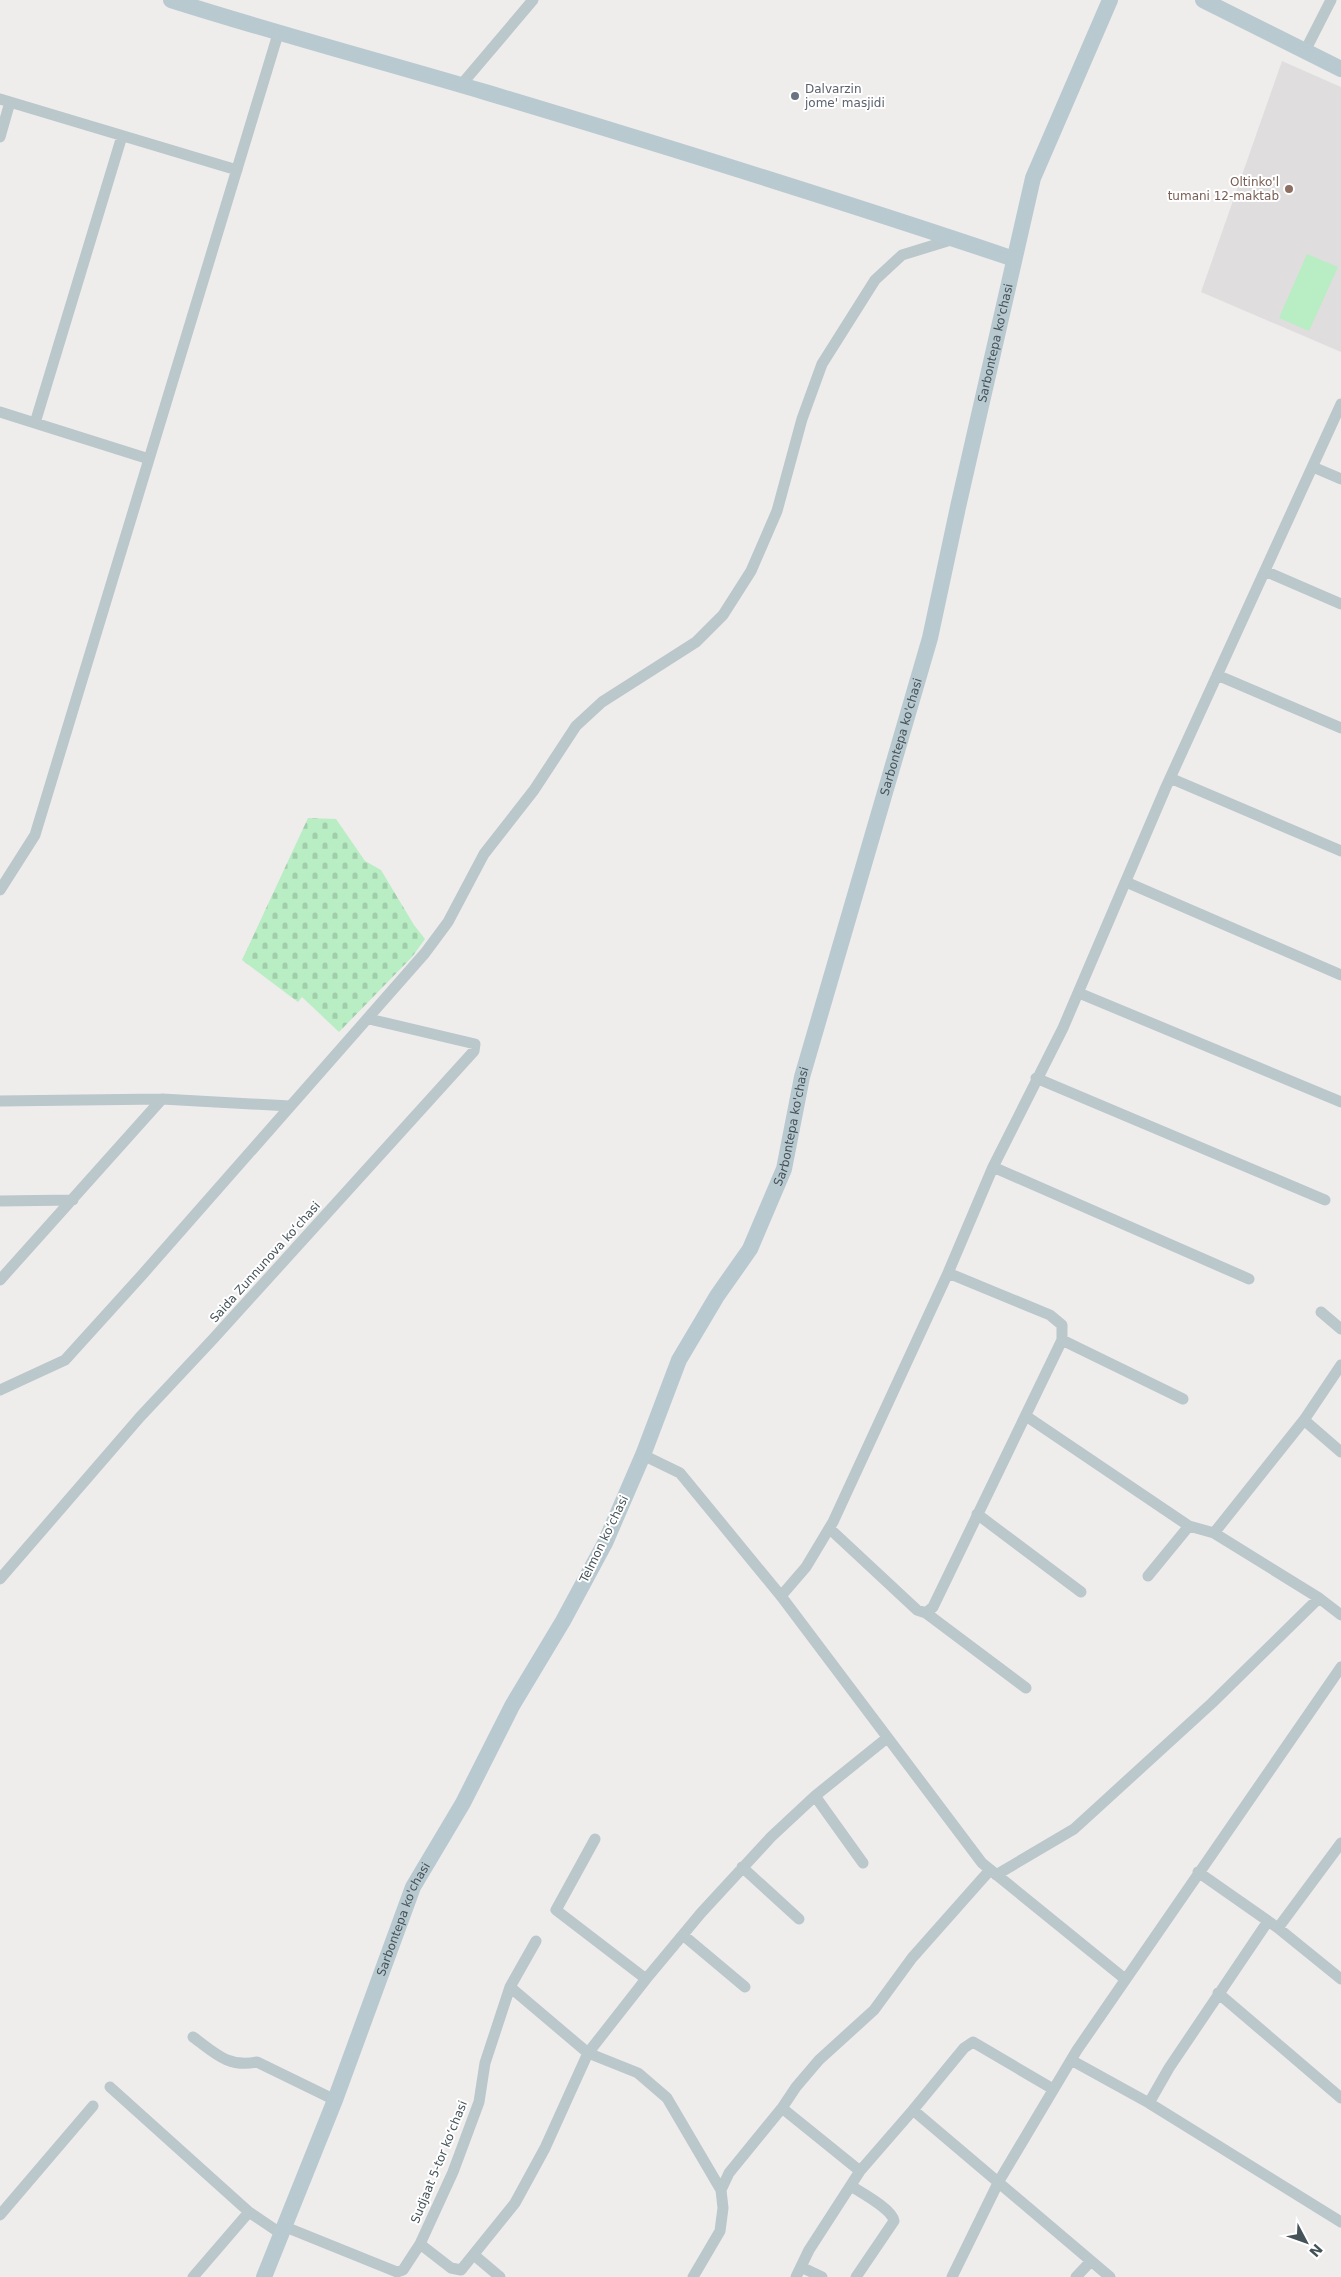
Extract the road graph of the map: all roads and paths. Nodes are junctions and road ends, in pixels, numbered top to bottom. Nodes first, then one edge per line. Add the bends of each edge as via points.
1 (170, 0) edge
2 (533, 0) edge
3 (1110, 0) edge
4 (1203, 0) edge
5 (1331, 0) edge
6 (278, 34) junction
7 (1305, 51) junction
8 (1341, 69) edge
9 (460, 85) junction
10 (5, 101) edge
11 (122, 136) junction
12 (0, 137) edge
13 (237, 170) junction
14 (954, 239) junction
15 (1014, 259) junction
16 (1341, 404) edge
17 (0, 412) edge
18 (35, 423) junction
19 (149, 460) junction
20 (1313, 467) junction
21 (1341, 479) edge
22 (1265, 571) junction
23 (1341, 604) edge
24 (1217, 676) junction
25 (1341, 728) edge
26 (1170, 778) junction
27 (1341, 851) edge
28 (1126, 882) junction
29 (0, 890) edge
30 (1341, 976) edge
31 (1079, 993) junction
32 (369, 1019) junction
33 (1036, 1078) junction
34 (162, 1099) junction
35 (0, 1101) edge
36 (1341, 1102) edge
37 (290, 1106) junction
38 (993, 1167) junction
39 (73, 1200) junction
40 (1325, 1200) dead end
41 (0, 1201) edge
42 (948, 1273) junction
43 (1249, 1279) dead end
44 (0, 1280) edge
45 (1321, 1312) dead end
46 (1341, 1328) edge
47 (1062, 1340) junction
48 (1341, 1365) edge
49 (0, 1390) edge
50 (1184, 1399) dead end
51 (1026, 1416) junction
52 (1304, 1420) junction
53 (1341, 1452) edge
54 (643, 1455) junction
55 (977, 1514) junction
56 (1189, 1526) junction
57 (830, 1529) junction
58 (1214, 1534) junction
59 (1148, 1576) dead end
60 (0, 1579) edge
61 (1081, 1592) dead end
62 (781, 1596) junction
63 (1319, 1598) junction
64 (926, 1613) junction
65 (1341, 1615) edge
66 (563, 1621) joint
67 (1341, 1667) edge
68 (1026, 1688) dead end
69 (887, 1738) junction
70 (815, 1796) junction
71 (595, 1839) dead end
72 (1341, 1842) edge
73 (863, 1863) dead end
74 (742, 1867) junction
75 (1198, 1872) junction
76 (993, 1873) junction
77 (799, 1919) dead end
78 (1268, 1921) junction
79 (1278, 1928) junction
80 (683, 1935) junction
81 (536, 1941) dead end
82 (646, 1979) junction
83 (1125, 1979) junction
84 (1341, 1979) edge
85 (745, 1987) dead end
86 (510, 1988) junction
87 (1218, 1993) junction
88 (193, 2037) dead end
89 (588, 2053) junction
90 (1071, 2060) junction
91 (110, 2087) dead end
92 (1053, 2089) junction
93 (1341, 2098) edge
94 (336, 2100) junction
95 (1149, 2103) junction
96 (93, 2106) dead end
97 (782, 2108) junction
98 (913, 2110) junction
99 (860, 2171) junction
100 (999, 2181) junction
101 (851, 2186) junction
102 (721, 2190) junction
103 (249, 2212) junction
104 (0, 2215) edge
105 (1341, 2222) edge
106 (283, 2231) junction
107 (420, 2244) junction
108 (474, 2255) junction
109 (1091, 2261) junction
110 (798, 2272) edge
111 (193, 2277) edge
112 (264, 2277) edge
113 (500, 2277) edge
114 (693, 2277) edge
115 (822, 2277) edge
116 (856, 2277) edge
117 (952, 2277) edge
118 (1076, 2277) edge
119 (1110, 2277) edge

1 - 6 street
2 - 9 street
3 - 15 street, Sarbontepa ko'chasi via 1033,178
4 - 7 street
5 - 7 street
6 - 9 street
6 - 13 street
7 - 8 street
9 - 14 street via 788,184
10 - 11 street
10 - 12 street
11 - 13 street
11 - 18 street
13 - 19 street
14 - 15 street
14 - 32 street via 902,254 875,280 822,364 802,419 777,511 752,571 723,615 696,642 602,702 576,726 534,790 484,854 448,922
15 - 54 street, Sarbontepa ko'chasi via 930,638 802,1077 784,1169 750,1249 679,1360
16 - 20 street
17 - 18 street
18 - 19 street
19 - 29 street via 35,835
20 - 21 street
20 - 22 street
22 - 23 street
22 - 24 street
24 - 25 street
24 - 26 street
26 - 27 street
26 - 28 street
28 - 30 street
28 - 31 street
31 - 33 street
31 - 36 street
32 - 37 street
32 - 60 street, Saida Zunnunova koʻchasi via 475,1044 474,1051 140,1417
33 - 38 street
33 - 40 street
34 - 35 street
34 - 37 street
34 - 39 street
37 - 49 street via 65,1360
38 - 42 street
38 - 43 street
39 - 41 street
39 - 44 street
42 - 47 street via 1050,1315 1062,1325
42 - 57 street
45 - 46 street
47 - 50 street
47 - 51 street
48 - 52 street
51 - 55 street
51 - 56 street
52 - 53 street
52 - 58 street
54 - 62 street via 680,1474
54 - 66 street, Telmon koʻchasi via 605,1543
55 - 61 street
55 - 64 street via 933,1607
56 - 58 street
56 - 59 street
57 - 62 street via 806,1567
57 - 64 street via 917,1610
58 - 63 street
62 - 69 street
63 - 65 street
63 - 76 street via 1212,1703 1074,1829
64 - 68 street
66 - 94 street, Sarbontepa ko'chasi via 512,1706 463,1803 412,1887
67 - 75 street
69 - 70 street
69 - 76 street
70 - 73 street
70 - 74 street
71 - 82 street via 556,1910
72 - 79 street
74 - 77 street
74 - 80 street
75 - 78 street
75 - 83 street
76 - 83 street
76 - 97 street via 912,1958 874,2010 819,2060
78 - 79 street
78 - 87 street
79 - 84 street
80 - 82 street
80 - 85 street
81 - 86 street, Sudjaat 5-tor koʻchasi
82 - 89 street
83 - 90 street
86 - 89 street
86 - 107 street, Sudjaat 5-tor koʻchasi via 485,2063 478,2102 453,2172
87 - 93 street
87 - 95 street
88 - 94 street via 230,2063 257,2062
89 - 102 street via 638,2073 667,2098
89 - 108 street via 545,2148 515,2203
90 - 92 street
90 - 95 street
91 - 103 street
92 - 98 street via 973,2042 964,2048
92 - 100 street
94 - 106 street, Sarbontepa ko'chasi
95 - 105 street
96 - 104 street
97 - 99 street
97 - 102 street via 729,2173
98 - 99 street
98 - 100 street
99 - 101 street
100 - 109 street
100 - 117 street
101 - 110 street
101 - 116 street via 893,2216 894,2221
102 - 114 street via 720,2231
103 - 106 street
103 - 111 street
106 - 107 street, Sudjaat 5-tor koʻchasi via 397,2272 403,2270
106 - 112 street, Sarbontepa ko'chasi
107 - 108 street via 452,2268 460,2270
108 - 113 street
109 - 118 street
109 - 119 street
110 - 115 street

